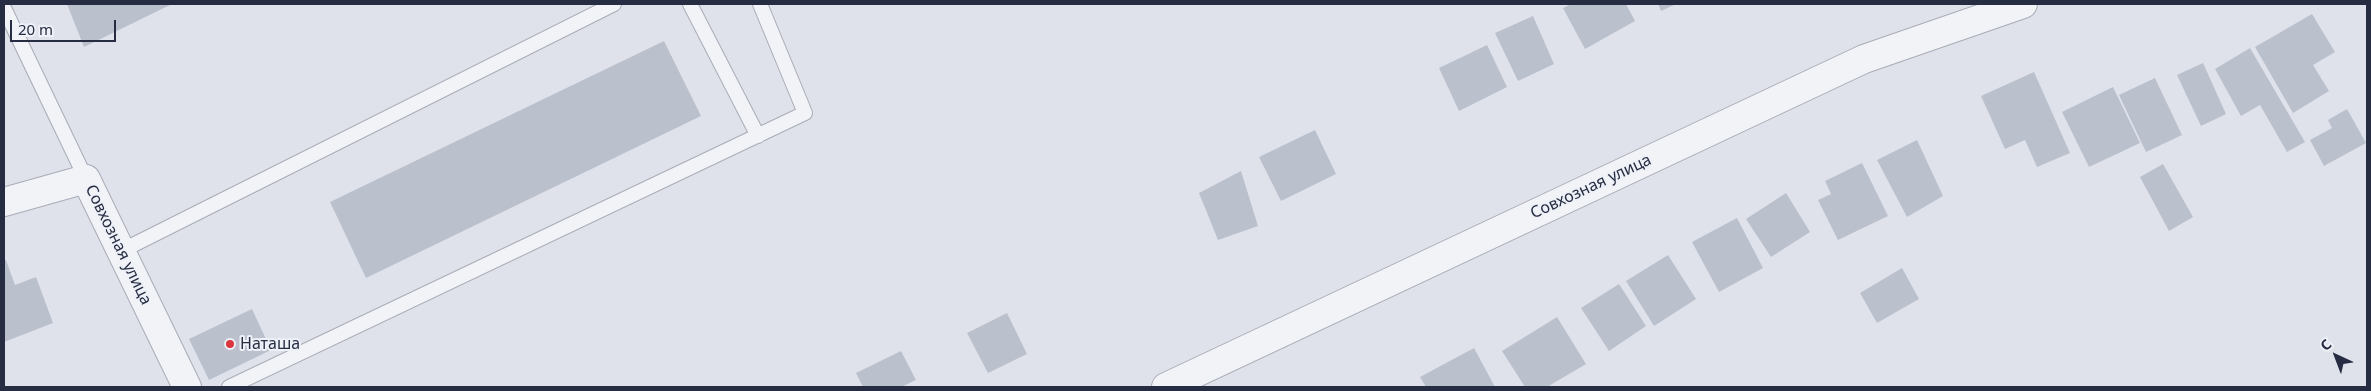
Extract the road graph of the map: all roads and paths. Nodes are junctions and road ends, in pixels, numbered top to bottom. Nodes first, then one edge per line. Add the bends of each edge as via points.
1 (614, 4) edge
2 (690, 4) edge
3 (760, 4) edge
4 (2023, 4) edge
5 (4, 8) edge
6 (758, 136) junction
7 (86, 179) junction
8 (4, 202) edge
9 (121, 251) junction
10 (187, 387) edge
11 (229, 387) edge
12 (1166, 387) edge

1 - 9 lane
2 - 6 lane
3 - 6 lane via 805,113
4 - 12 street, Совхозная улица via 1864,59
5 - 7 lane
6 - 11 lane
7 - 8 street, Совхозная улица
7 - 9 street, Совхозная улица
9 - 10 street, Совхозная улица

